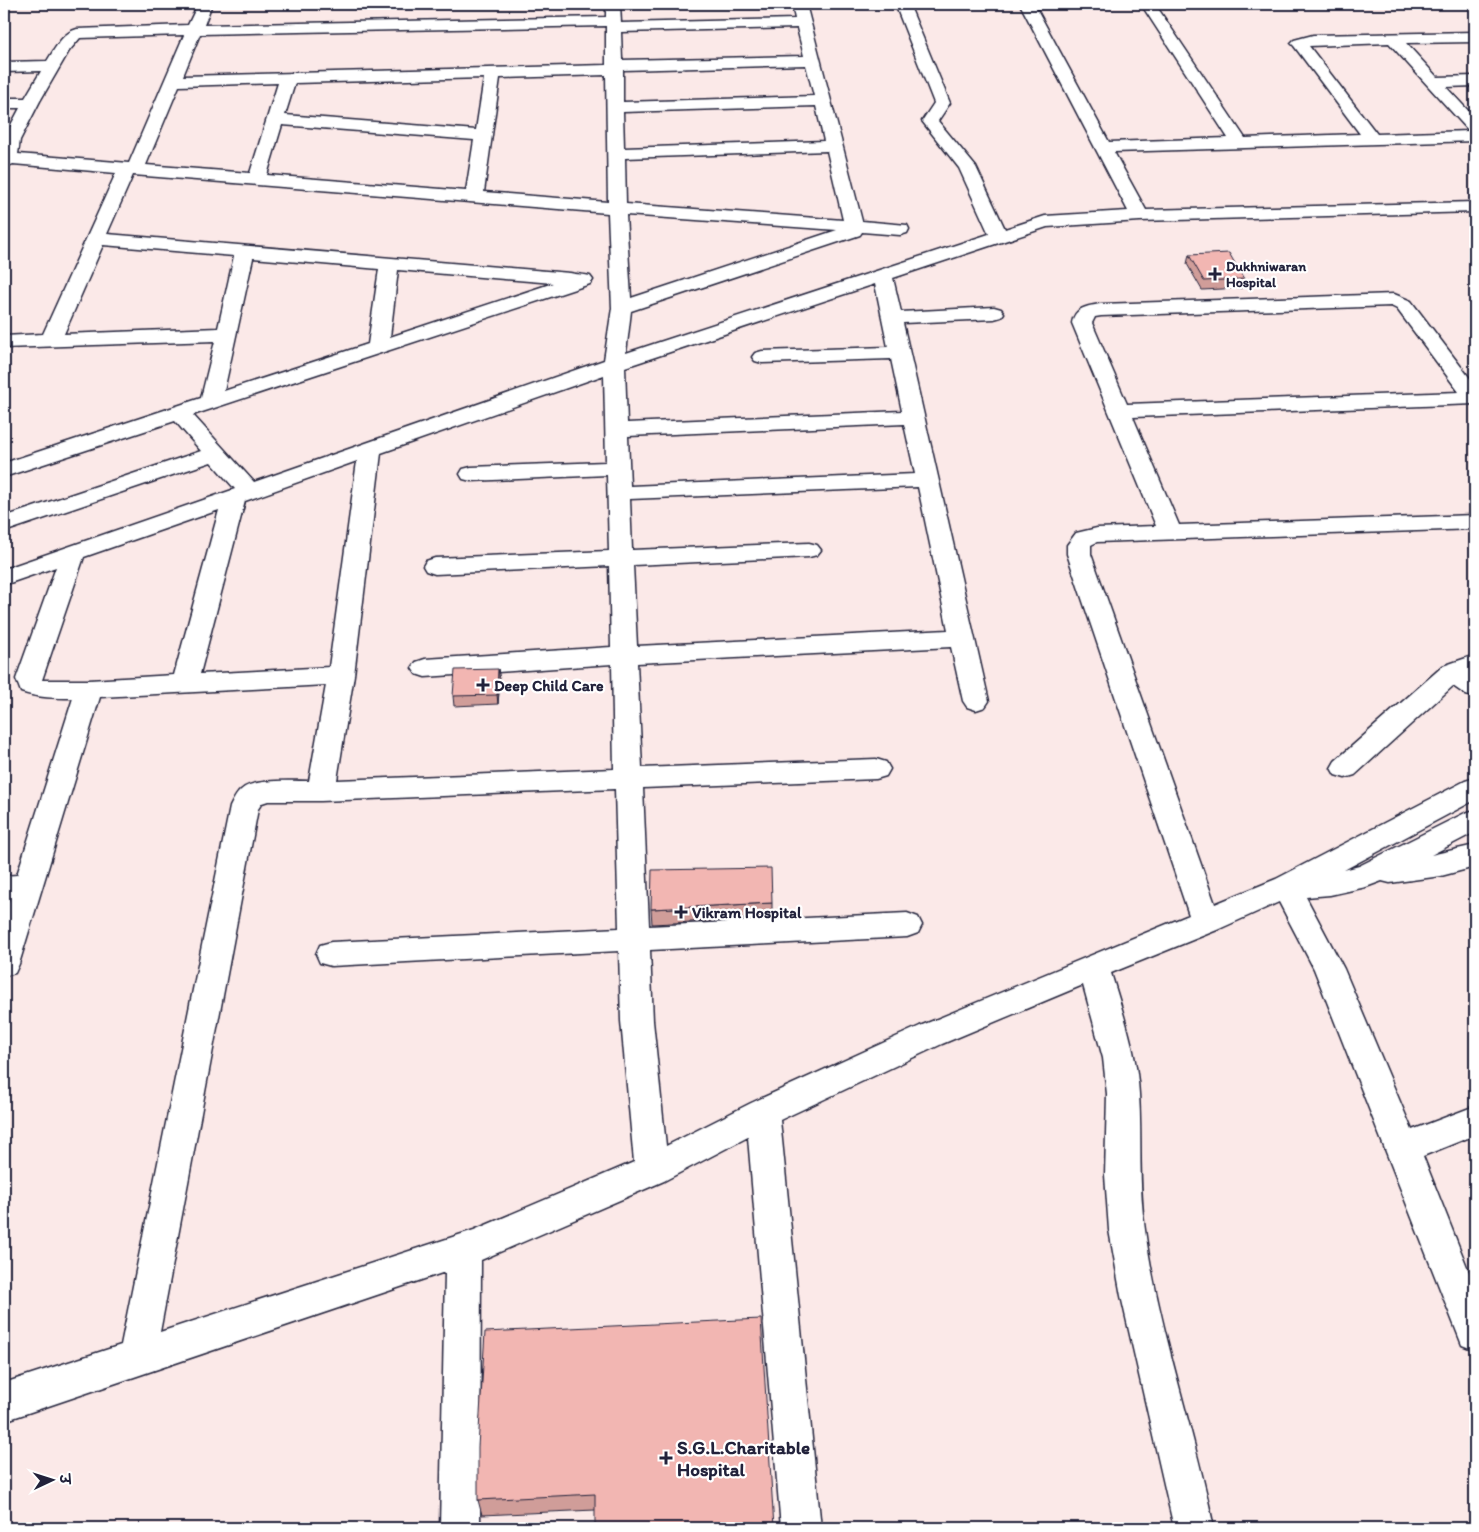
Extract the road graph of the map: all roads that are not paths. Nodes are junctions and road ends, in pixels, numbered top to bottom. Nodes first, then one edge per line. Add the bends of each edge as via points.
1 (205, 4) edge
2 (210, 4) edge
3 (520, 4) edge
4 (799, 4) edge
5 (902, 4) edge
6 (1027, 4) edge
7 (1148, 4) edge
8 (613, 18) edge
9 (804, 23) junction
10 (518, 24) junction
11 (194, 31) junction
12 (1475, 37) edge
13 (1394, 39) junction
14 (813, 60) junction
15 (52, 66) junction
16 (4, 67) edge
17 (614, 67) junction
18 (493, 73) junction
19 (288, 78) junction
20 (173, 81) junction
21 (1475, 81) edge
22 (1434, 82) junction
23 (823, 101) junction
24 (32, 102) junction
25 (4, 103) edge
26 (615, 107) junction
27 (275, 119) junction
28 (1475, 128) edge
29 (483, 136) junction
30 (1475, 136) edge
31 (1372, 139) junction
32 (1240, 143) junction
33 (834, 146) junction
34 (1103, 147) junction
35 (616, 153) junction
36 (7, 161) edge
37 (131, 169) junction
38 (257, 180) junction
39 (474, 197) junction
40 (1475, 207) edge
41 (617, 209) junction
42 (1140, 216) junction
43 (860, 227) junction
44 (900, 229) dead end
45 (96, 238) junction
46 (998, 238) junction
47 (245, 251) junction
48 (389, 263) junction
49 (883, 276) junction
50 (583, 280) junction
51 (620, 283) junction
52 (622, 308) junction
53 (994, 314) dead end
54 (892, 318) junction
55 (226, 334) junction
56 (51, 340) junction
57 (4, 342) edge
58 (378, 347) junction
59 (900, 353) junction
60 (762, 357) dead end
61 (614, 364) junction
62 (1474, 398) edge
63 (211, 402) junction
64 (1121, 411) junction
65 (178, 412) junction
66 (915, 417) junction
67 (617, 430) junction
68 (370, 450) junction
69 (214, 454) junction
70 (4, 470) edge
71 (471, 474) dead end
72 (618, 480) junction
73 (928, 480) junction
74 (242, 495) junction
75 (1475, 522) edge
76 (4, 525) edge
77 (1171, 533) junction
78 (809, 550) dead end
79 (74, 552) junction
80 (621, 558) junction
81 (435, 566) dead end
82 (4, 577) edge
83 (963, 638) junction
84 (624, 655) junction
85 (425, 668) dead end
86 (1464, 668) edge
87 (341, 675) junction
88 (185, 683) junction
89 (89, 689) junction
90 (1475, 689) edge
91 (976, 700) dead end
92 (1345, 768) dead end
93 (876, 769) dead end
94 (628, 779) junction
95 (1475, 788) edge
96 (321, 791) junction
97 (1475, 820) edge
98 (1475, 856) edge
99 (1366, 876) junction
100 (16, 886) edge
101 (1286, 887) junction
102 (1206, 922) junction
103 (907, 925) dead end
104 (633, 939) junction
105 (331, 954) dead end
106 (4, 964) edge
107 (1094, 968) junction
108 (763, 1113) junction
109 (1475, 1120) edge
110 (1403, 1149) junction
111 (652, 1170) junction
112 (463, 1249) junction
113 (1472, 1318) edge
114 (137, 1358) junction
115 (4, 1402) edge
116 (460, 1528) edge
117 (802, 1528) edge
118 (1194, 1528) edge

1 - 2 street
1 - 11 street
3 - 10 street
4 - 9 street
5 - 46 street via 942,103 930,121 967,167
6 - 34 street
7 - 32 street
8 - 9 street
8 - 10 street
8 - 17 street
9 - 14 street
10 - 11 street via 419,18
11 - 15 street via 75,34
11 - 20 street
12 - 13 street
13 - 22 street
13 - 31 street via 1299,43
14 - 17 street
14 - 23 street
15 - 16 street
15 - 24 street
17 - 18 street
17 - 26 street
18 - 19 street
18 - 29 street
19 - 20 street
19 - 27 street
20 - 37 street
21 - 22 street
22 - 28 street
23 - 26 street
23 - 33 street
24 - 25 street
24 - 36 street via 9,146
26 - 35 street
27 - 29 street
27 - 38 street
29 - 39 street
30 - 31 street
31 - 32 street
32 - 34 street
33 - 35 street
33 - 43 street
34 - 42 street
35 - 41 street
36 - 37 street
37 - 38 street
37 - 45 street
38 - 39 street
39 - 41 street
40 - 42 street
41 - 43 street
41 - 51 street
42 - 46 street via 1045,222
43 - 44 street
43 - 52 street
45 - 47 street
45 - 56 street
46 - 49 street
47 - 48 street
47 - 55 street
48 - 50 street
48 - 58 street
49 - 54 street
49 - 61 street
50 - 51 street
50 - 58 street
51 - 52 street
52 - 61 street
53 - 54 street
54 - 59 street
55 - 56 street
55 - 63 street
56 - 57 street
58 - 63 street
59 - 60 street
59 - 66 street
61 - 67 street
61 - 68 street
62 - 64 street
62 - 64 street via 1404,305 1394,300 1089,312 1083,317 1082,324
63 - 65 street
64 - 77 street
65 - 69 street
65 - 70 street
66 - 67 street
66 - 73 street
67 - 72 street
68 - 74 street
68 - 87 street
69 - 74 street
69 - 76 street
71 - 72 street
72 - 73 street
72 - 80 street
73 - 83 street
74 - 79 street
74 - 88 street
75 - 77 street
77 - 102 street via 1097,535 1084,538 1079,545 1079,554
78 - 80 street
79 - 82 street
79 - 89 street via 29,679 30,686 39,689
80 - 81 street
80 - 84 street
83 - 84 street
83 - 91 street
84 - 85 street
84 - 94 street
86 - 90 street
86 - 92 street
87 - 88 street
87 - 96 street
88 - 89 street
89 - 100 street
93 - 94 street
94 - 96 street
94 - 104 street
95 - 101 street
96 - 114 street via 267,791 252,796 244,807
97 - 99 street
98 - 99 street via 1441,865
99 - 101 street via 1330,884
100 - 106 street
101 - 102 street
101 - 110 street via 1329,969
102 - 107 street
103 - 104 street
104 - 105 street
104 - 111 street via 637,1021
107 - 108 street via 931,1036
107 - 118 street via 1119,1058 1127,1230 1139,1296
108 - 111 street
108 - 117 street
109 - 110 street
110 - 113 street
111 - 112 street
112 - 114 street
112 - 116 street
114 - 115 street

